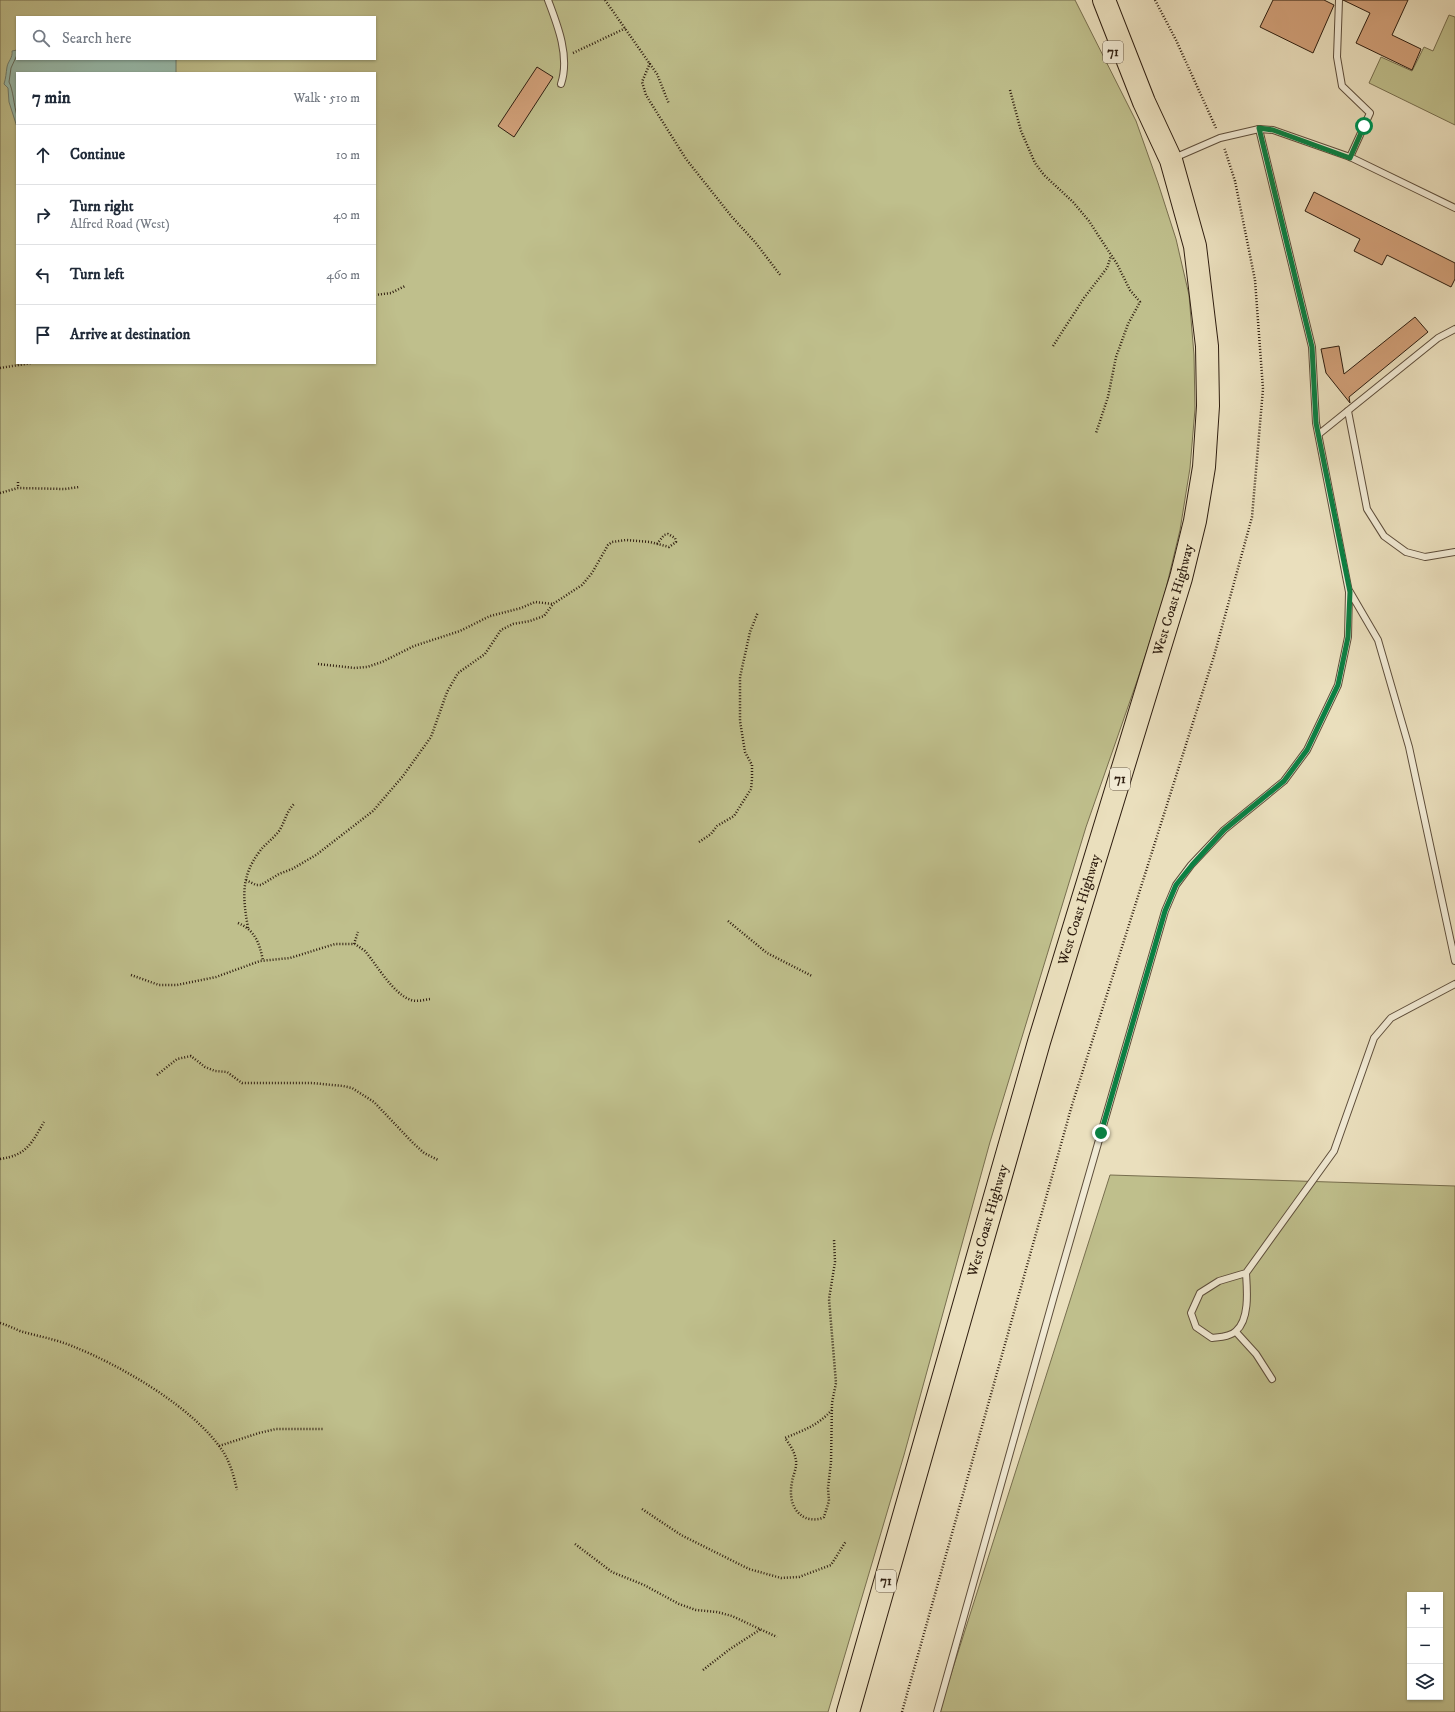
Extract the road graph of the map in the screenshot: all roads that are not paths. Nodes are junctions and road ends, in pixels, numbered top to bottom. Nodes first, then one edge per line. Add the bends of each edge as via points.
1 (548, 0) edge
2 (1089, 0) edge
3 (1104, 0) edge
4 (1338, 0) edge
5 (561, 84) dead end
6 (1144, 102) junction
7 (1259, 128) junction
8 (1350, 158) junction
9 (1171, 160) junction
10 (1455, 208) edge
11 (1455, 329) edge
12 (1348, 411) junction
13 (1319, 434) junction
14 (1455, 552) edge
15 (1350, 592) junction
16 (1455, 961) edge
17 (1455, 984) edge
18 (1246, 1272) junction
19 (1236, 1332) junction
20 (1272, 1379) dead end
21 (848, 1712) edge
22 (937, 1712) edge

1 - 5 lane via 557,22 564,57
2 - 6 highway, West Coast Highway / 71 via 1105,39
3 - 6 highway, West Coast Highway / 71
4 - 8 lane via 1337,57 1342,86 1370,113
6 - 9 highway, West Coast Highway / 71
7 - 8 lane via 1273,130
7 - 9 lane via 1220,138
7 - 13 lane via 1312,347 1316,423
8 - 10 lane
9 - 21 highway, West Coast Highway / 71 via 1195,246 1207,346 1208,406 1204,467 1195,521 1179,585 1024,1096
11 - 12 lane via 1438,338
12 - 13 lane
12 - 14 lane via 1367,509 1384,536 1406,552 1425,558
13 - 15 lane
15 - 16 lane via 1378,640 1409,747
15 - 22 lane via 1348,637 1338,685 1307,750 1284,781 1224,830 1192,865 1176,885 1165,911 1051,1303
17 - 18 lane via 1391,1018 1374,1038 1334,1151
18 - 19 lane via 1247,1298 1244,1320
18 - 19 lane via 1219,1282 1200,1293 1191,1313 1196,1327 1212,1338
19 - 20 lane via 1256,1354

